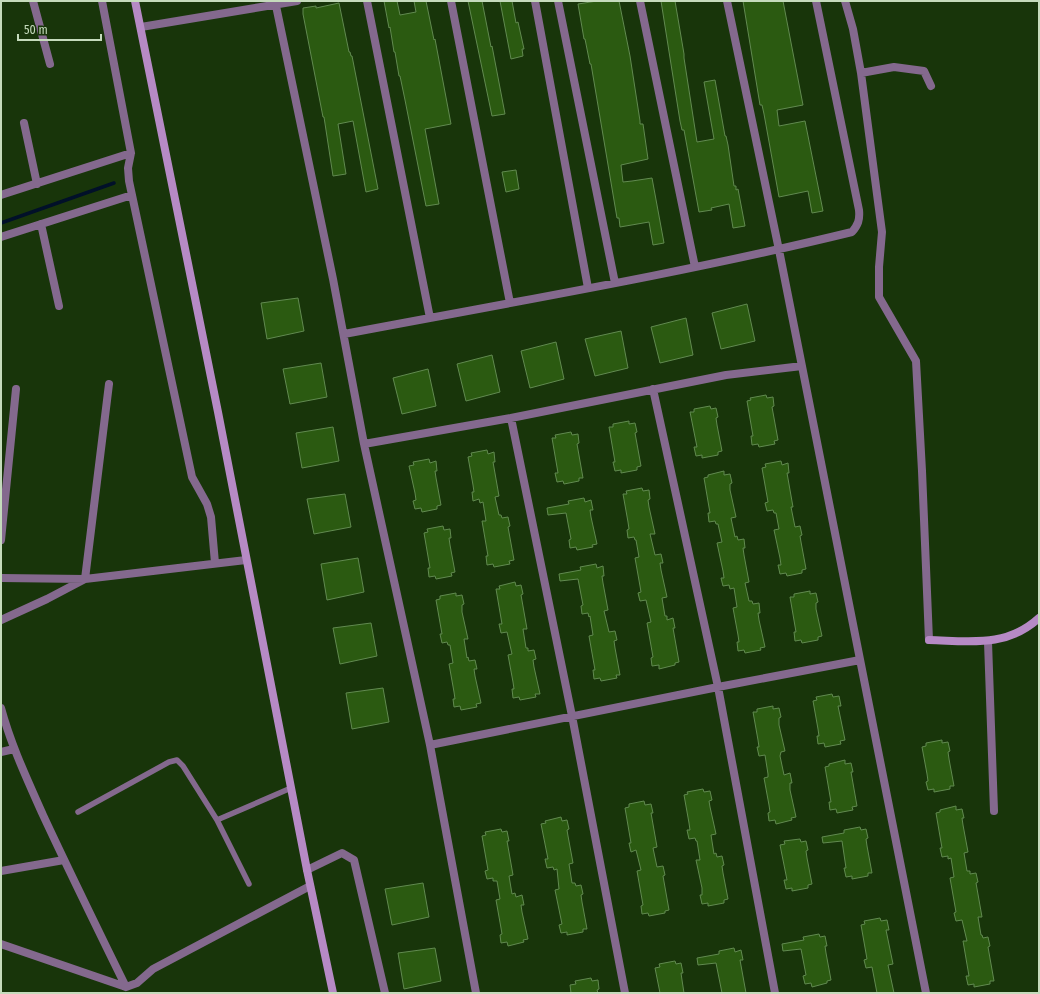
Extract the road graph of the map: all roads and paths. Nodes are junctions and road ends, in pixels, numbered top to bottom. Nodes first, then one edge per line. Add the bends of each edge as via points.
1 (33, 1) edge
2 (102, 1) edge
3 (135, 1) edge
4 (297, 1) edge
5 (367, 1) edge
6 (451, 1) edge
7 (535, 1) edge
8 (558, 1) edge
9 (640, 1) edge
10 (727, 1) edge
11 (816, 1) edge
12 (845, 1) edge
13 (275, 3) edge
14 (141, 27) junction
15 (50, 64) dead end
16 (861, 73) junction
17 (931, 86) dead end
18 (24, 123) dead end
19 (131, 153) junction
20 (37, 184) junction
21 (1, 195) edge
22 (132, 195) junction
23 (41, 224) junction
24 (1, 237) edge
25 (779, 250) junction
26 (695, 267) junction
27 (615, 283) junction
28 (588, 288) junction
29 (510, 303) junction
30 (59, 306) dead end
31 (430, 318) junction
32 (344, 334) junction
33 (802, 366) junction
34 (109, 384) dead end
35 (16, 389) dead end
36 (652, 390) junction
37 (512, 418) junction
38 (364, 444) junction
39 (1, 540) edge
40 (246, 560) junction
41 (215, 563) junction
42 (1, 578) edge
43 (85, 579) junction
44 (1039, 618) edge
45 (1, 620) edge
46 (988, 642) junction
47 (860, 660) junction
48 (718, 687) junction
49 (1, 708) edge
50 (572, 716) junction
51 (430, 745) junction
52 (14, 749) junction
53 (1, 752) edge
54 (291, 788) junction
55 (994, 811) dead end
56 (78, 812) dead end
57 (217, 820) junction
58 (64, 860) junction
59 (307, 870) junction
60 (1, 871) edge
61 (249, 884) dead end
62 (310, 886) junction
63 (1, 944) edge
64 (137, 983) junction
65 (126, 987) junction
66 (136, 993) edge
67 (333, 993) edge
68 (385, 993) edge
69 (476, 993) edge
70 (625, 993) edge
71 (775, 993) edge
72 (926, 993) edge

1 - 15 street
2 - 19 street
3 - 14 street
4 - 13 street
5 - 31 street
6 - 29 street
7 - 28 street
8 - 27 street
9 - 26 street
10 - 25 street
11 - 25 street via 860,219 852,232
12 - 16 street
13 - 14 street
13 - 32 street
14 - 40 street
16 - 17 street via 894,68 924,71
16 - 46 street via 882,232 879,297 916,362 929,640
18 - 20 street
19 - 20 street
19 - 22 street via 128,168
20 - 21 street
22 - 23 street
22 - 41 street via 192,477 207,504 210,517
23 - 24 street
23 - 30 street
25 - 26 street
25 - 33 street
26 - 27 street
27 - 28 street
28 - 29 street
29 - 31 street
31 - 32 street
32 - 38 street
33 - 36 street via 726,375
33 - 47 street
34 - 43 street
35 - 39 street
36 - 37 street
36 - 48 street
37 - 38 street
37 - 50 street
38 - 51 street
40 - 41 street
40 - 54 street
41 - 43 street
42 - 43 street
43 - 45 street
44 - 46 street via 1030,626
46 - 55 street
47 - 48 street
47 - 72 street
48 - 50 street
48 - 71 street
49 - 52 street
50 - 51 street
50 - 70 street
51 - 69 street
52 - 53 street
52 - 58 street
54 - 57 lane
54 - 59 street
56 - 57 lane via 177,760
57 - 61 lane
58 - 60 street
58 - 65 street
59 - 62 street
59 - 68 street via 342,853 354,860
62 - 64 street via 153,969
62 - 67 street
63 - 65 street
64 - 65 street
64 - 66 street

